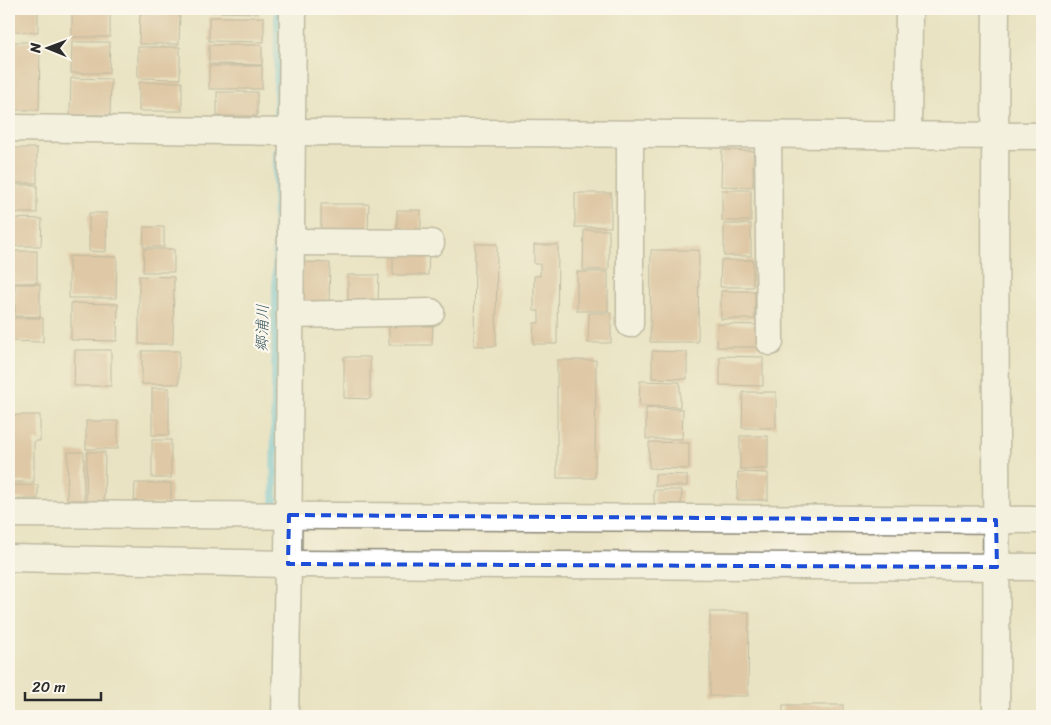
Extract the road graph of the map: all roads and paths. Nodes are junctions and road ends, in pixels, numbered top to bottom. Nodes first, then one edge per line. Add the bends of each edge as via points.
1 (293, 9) edge
2 (909, 9) edge
3 (996, 9) edge
4 (9, 128) edge
5 (291, 132) junction
6 (630, 134) junction
7 (768, 135) junction
8 (908, 136) junction
9 (994, 136) junction
10 (1042, 136) edge
11 (291, 242) junction
12 (431, 243) dead end
13 (431, 312) dead end
14 (290, 315) junction
15 (630, 324) dead end
16 (770, 342) dead end
17 (9, 514) edge
18 (289, 515) junction
19 (996, 520) junction
20 (1042, 520) edge
21 (9, 558) edge
22 (288, 564) junction
23 (997, 567) junction
24 (1042, 567) edge
25 (285, 716) edge
26 (996, 716) edge

1 - 5 street
2 - 8 street
3 - 9 street
4 - 5 street
5 - 6 street
5 - 11 street
6 - 7 street
6 - 15 street
7 - 8 street
7 - 16 street
8 - 9 street
9 - 10 street
9 - 19 street
11 - 12 street
11 - 14 street
13 - 14 street
14 - 18 street
17 - 18 street
18 - 19 street
18 - 22 street
19 - 20 street
19 - 23 street
21 - 22 street
22 - 23 street
22 - 25 street
23 - 24 street
23 - 26 street

